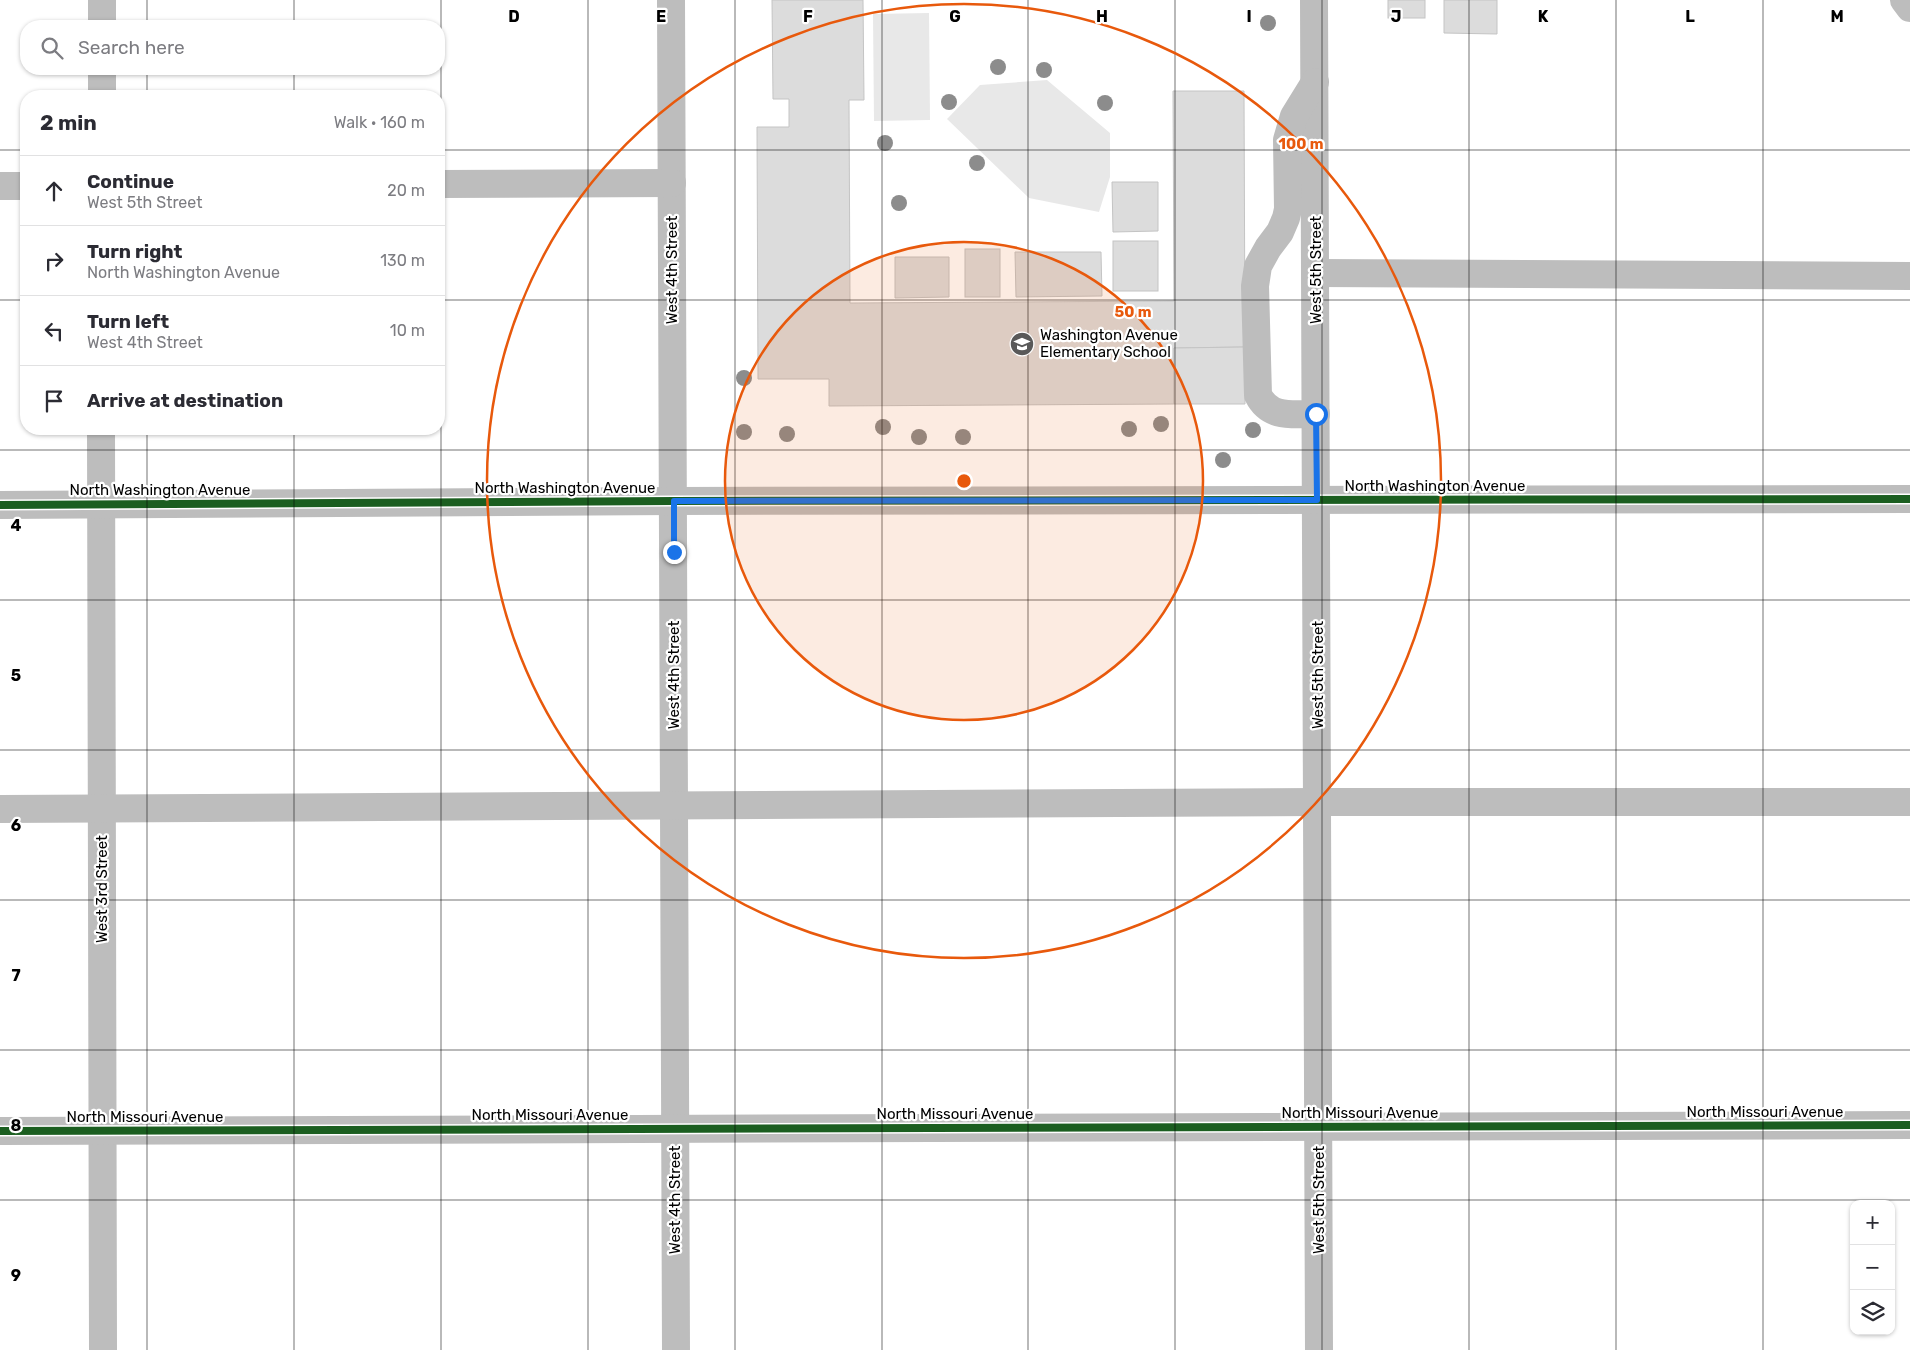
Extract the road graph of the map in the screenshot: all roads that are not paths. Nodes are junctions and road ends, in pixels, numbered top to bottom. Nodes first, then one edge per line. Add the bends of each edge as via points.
1 (102, 0) edge
2 (671, 0) edge
3 (1314, 0) edge
4 (1904, 0) edge
5 (1910, 8) edge
6 (102, 20) edge
7 (102, 75) edge
8 (1315, 82) junction
9 (102, 90) edge
10 (672, 183) junction
11 (445, 184) edge
12 (0, 186) edge
13 (20, 186) edge
14 (1316, 273) junction
15 (1910, 276) edge
16 (1316, 414) junction
17 (101, 435) edge
18 (1910, 499) edge
19 (1317, 500) junction
20 (674, 501) junction
21 (101, 504) junction
22 (0, 505) edge
23 (1318, 802) junction
24 (1910, 802) edge
25 (674, 807) junction
26 (0, 809) edge
27 (102, 810) junction
28 (1910, 1125) edge
29 (1318, 1127) junction
30 (675, 1128) junction
31 (103, 1130) junction
32 (0, 1131) edge
33 (103, 1350) edge
34 (676, 1350) edge
35 (1320, 1350) edge

1 - 6 street
2 - 10 street, West 4th Street
3 - 8 street, West 5th Street
4 - 5 street
7 - 9 street
8 - 14 street, West 5th Street
8 - 16 street via 1289,128 1288,209 1280,232 1260,261 1255,286 1258,395 1263,404 1277,412
10 - 11 street
10 - 20 street, West 4th Street
12 - 13 street
14 - 15 street
14 - 16 street, West 5th Street
16 - 19 street, West 5th Street
17 - 21 street, West 3rd Street
18 - 19 street, North Washington Avenue
19 - 20 street, North Washington Avenue
19 - 23 street, West 5th Street
20 - 21 street, North Washington Avenue
20 - 25 street, West 4th Street
21 - 22 street, North Washington Avenue
21 - 27 street, West 3rd Street
23 - 24 street
23 - 25 street
23 - 29 street, West 5th Street
25 - 27 street
25 - 30 street, West 4th Street
26 - 27 street
27 - 31 street, West 3rd Street
28 - 29 street, North Missouri Avenue
29 - 30 street, North Missouri Avenue
29 - 35 street, West 5th Street
30 - 31 street, North Missouri Avenue
30 - 34 street, West 4th Street
31 - 32 street, North Missouri Avenue
31 - 33 street, West 3rd Street

